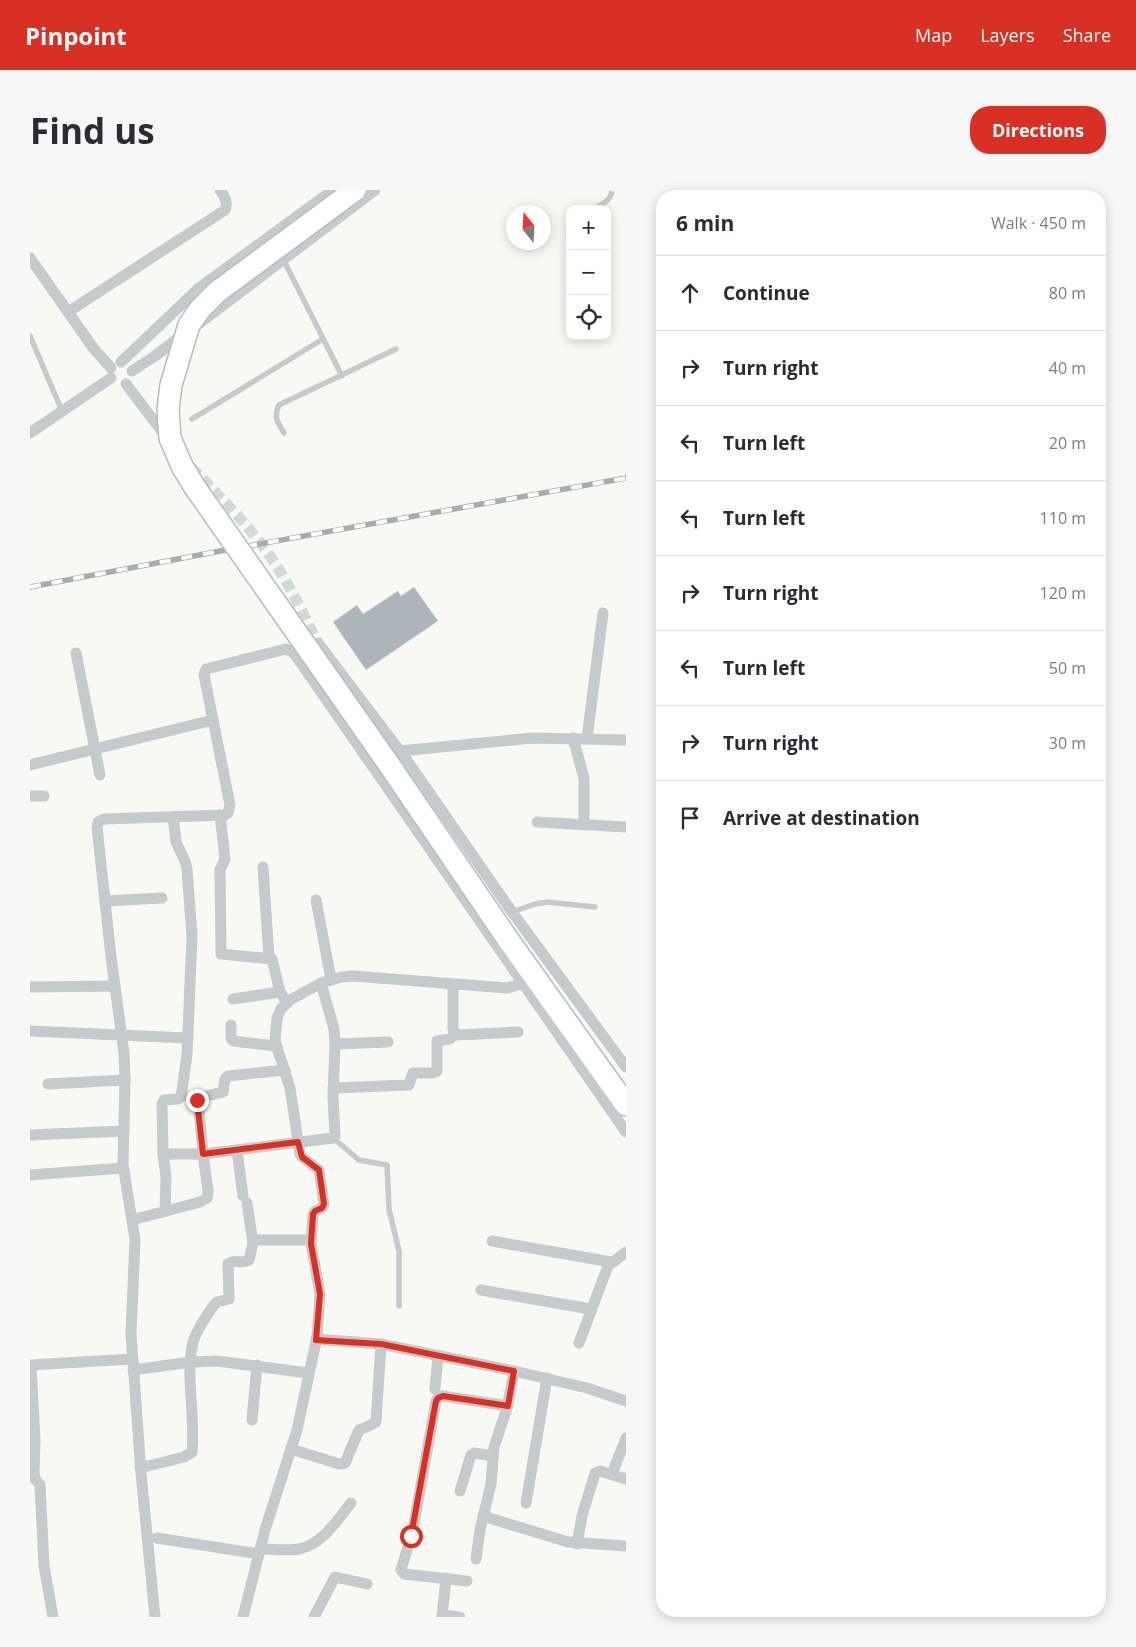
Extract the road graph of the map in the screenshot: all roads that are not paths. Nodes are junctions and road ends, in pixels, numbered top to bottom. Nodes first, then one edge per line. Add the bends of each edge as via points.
1 (220, 190) edge
2 (332, 190) edge
3 (354, 190) edge
4 (375, 190) edge
5 (612, 190) edge
6 (601, 205) edge
7 (283, 259) junction
8 (32, 266) edge
9 (68, 312) junction
10 (30, 336) edge
11 (323, 339) junction
12 (396, 349) dead end
13 (114, 369) junction
14 (132, 371) junction
15 (342, 376) junction
16 (126, 384) junction
17 (62, 411) junction
18 (192, 420) dead end
19 (30, 433) edge
20 (284, 433) dead end
21 (187, 463) tunnel mouth
22 (603, 613) dead end
23 (318, 643) tunnel mouth
24 (76, 653) dead end
25 (213, 720) junction
26 (572, 738) junction
27 (587, 738) junction
28 (626, 740) edge
29 (95, 748) junction
30 (400, 751) junction
31 (30, 765) edge
32 (100, 775) dead end
33 (30, 796) edge
34 (44, 796) dead end
35 (220, 815) junction
36 (173, 817) junction
37 (537, 822) dead end
38 (584, 824) junction
39 (626, 826) edge
40 (263, 867) dead end
41 (162, 898) dead end
42 (316, 900) dead end
43 (105, 901) junction
44 (595, 907) dead end
45 (512, 912) junction
46 (269, 958) junction
47 (326, 981) junction
48 (453, 984) junction
49 (522, 984) junction
50 (115, 986) junction
51 (30, 987) edge
52 (280, 992) junction
53 (233, 998) dead end
54 (287, 1003) junction
55 (230, 1025) dead end
56 (30, 1031) edge
57 (518, 1032) dead end
58 (121, 1034) junction
59 (456, 1034) junction
60 (188, 1038) junction
61 (388, 1042) dead end
62 (335, 1044) junction
63 (276, 1046) junction
64 (626, 1067) edge
65 (285, 1070) junction
66 (125, 1080) junction
67 (48, 1084) dead end
68 (333, 1088) junction
69 (626, 1106) edge
70 (124, 1131) junction
71 (626, 1132) edge
72 (30, 1134) edge
73 (332, 1138) junction
74 (298, 1142) junction
75 (237, 1150) junction
76 (163, 1154) junction
77 (203, 1154) junction
78 (124, 1168) junction
79 (30, 1175) edge
80 (165, 1211) junction
81 (132, 1220) junction
82 (311, 1240) junction
83 (492, 1240) dead end
84 (253, 1243) junction
85 (626, 1252) edge
86 (611, 1262) junction
87 (481, 1290) dead end
88 (400, 1306) dead end
89 (590, 1309) junction
90 (316, 1340) junction
91 (579, 1343) dead end
92 (381, 1344) junction
93 (438, 1356) junction
94 (191, 1362) junction
95 (133, 1364) junction
96 (258, 1365) junction
97 (30, 1366) edge
98 (514, 1371) junction
99 (308, 1373) junction
100 (547, 1378) junction
101 (435, 1389) dead end
102 (626, 1401) edge
103 (508, 1406) junction
104 (252, 1420) dead end
105 (626, 1438) edge
106 (291, 1449) junction
107 (494, 1456) junction
108 (140, 1468) junction
109 (612, 1474) junction
110 (626, 1479) edge
111 (460, 1491) dead end
112 (351, 1503) dead end
113 (526, 1503) dead end
114 (483, 1516) junction
115 (157, 1538) dead end
116 (577, 1544) junction
117 (626, 1546) edge
118 (260, 1551) junction
119 (476, 1559) dead end
120 (446, 1578) junction
121 (467, 1580) dead end
122 (367, 1584) dead end
123 (442, 1616) edge
124 (53, 1617) edge
125 (155, 1617) edge
126 (243, 1617) edge
127 (314, 1617) edge
128 (460, 1617) edge

1 - 9 street via 227,205 225,210
2 - 13 street via 199,288
3 - 69 highway, bridge via 217,292 200,309 189,325 171,385 168,410 170,438 194,486
4 - 7 street
5 - 6 lane via 609,200
7 - 11 lane
7 - 14 street
8 - 9 street
9 - 13 street via 94,349
10 - 17 lane
11 - 15 lane
11 - 18 lane
12 - 15 lane
13 - 14 street via 128,364
13 - 16 street via 119,384
13 - 17 street
14 - 16 street
15 - 20 lane via 279,405 275,418
16 - 21 street
17 - 19 street
22 - 27 street
23 - 30 street
24 - 29 street
25 - 29 street
25 - 35 street via 230,810
25 - 49 street via 204,674 206,669 286,649 294,653
26 - 27 street
26 - 30 street via 532,738
26 - 38 street via 584,778
27 - 28 street
29 - 31 street
29 - 32 street
30 - 45 street
33 - 34 street
35 - 36 street
35 - 46 street via 225,859 220,870 221,954
36 - 43 street via 104,819 98,822
36 - 60 street via 176,842 187,869 192,936
37 - 38 street
38 - 39 street
40 - 46 street
41 - 43 street
42 - 47 street
43 - 50 street
44 - 45 lane via 547,902
45 - 64 street
46 - 52 street via 274,961
47 - 48 street via 353,976
47 - 54 street
47 - 62 street
48 - 49 street via 507,988
48 - 59 street via 453,1029
49 - 71 street
50 - 51 street
50 - 58 street
52 - 53 street
52 - 54 street
54 - 63 street via 277,1018
55 - 63 street via 233,1041
56 - 58 street
57 - 59 street
58 - 60 street
58 - 66 street
59 - 68 street via 450,1039 437,1041 438,1071 413,1073 409,1085
60 - 76 street via 181,1097 164,1100 162,1104
61 - 62 street
62 - 68 street
63 - 65 street
65 - 74 street
65 - 77 street via 228,1076 223,1092 198,1098
66 - 67 street
66 - 70 street
68 - 73 street via 336,1133
70 - 72 street
70 - 78 street
73 - 74 street
73 - 88 lane via 359,1160 387,1165 389,1210 399,1251
74 - 75 street
74 - 82 street via 302,1157 319,1170 324,1204 313,1214
75 - 77 street
75 - 84 street
76 - 77 street
76 - 80 street
77 - 80 street via 207,1198
78 - 79 street
78 - 81 street
80 - 81 street
81 - 95 street via 135,1240 131,1310
82 - 84 street via 256,1240
82 - 90 street via 320,1294
83 - 86 street
84 - 94 street via 249,1260 228,1264 230,1296 214,1304 198,1330
85 - 86 street
86 - 89 street
87 - 89 street
89 - 91 street
90 - 92 street
90 - 99 street
92 - 93 street
92 - 106 street via 376,1422 359,1430 345,1463
93 - 98 street
93 - 101 street
94 - 95 street
94 - 96 street
94 - 108 street via 192,1452
95 - 97 street
95 - 108 street
96 - 99 street
96 - 104 street
97 - 124 street via 34,1473 40,1485 44,1566
98 - 100 street
98 - 103 street
99 - 106 street
100 - 102 street
100 - 113 street
103 - 107 street
103 - 120 street via 443,1396 436,1401 413,1530 401,1570 404,1574
105 - 109 street
106 - 118 street
107 - 111 street via 471,1455
107 - 114 street
108 - 125 street
109 - 110 street
109 - 116 street via 595,1473
112 - 118 street via 329,1530 309,1545
114 - 116 street
114 - 119 street
115 - 118 street
116 - 117 street
118 - 126 street
120 - 121 street
120 - 123 street
122 - 127 street via 335,1577
123 - 128 street

